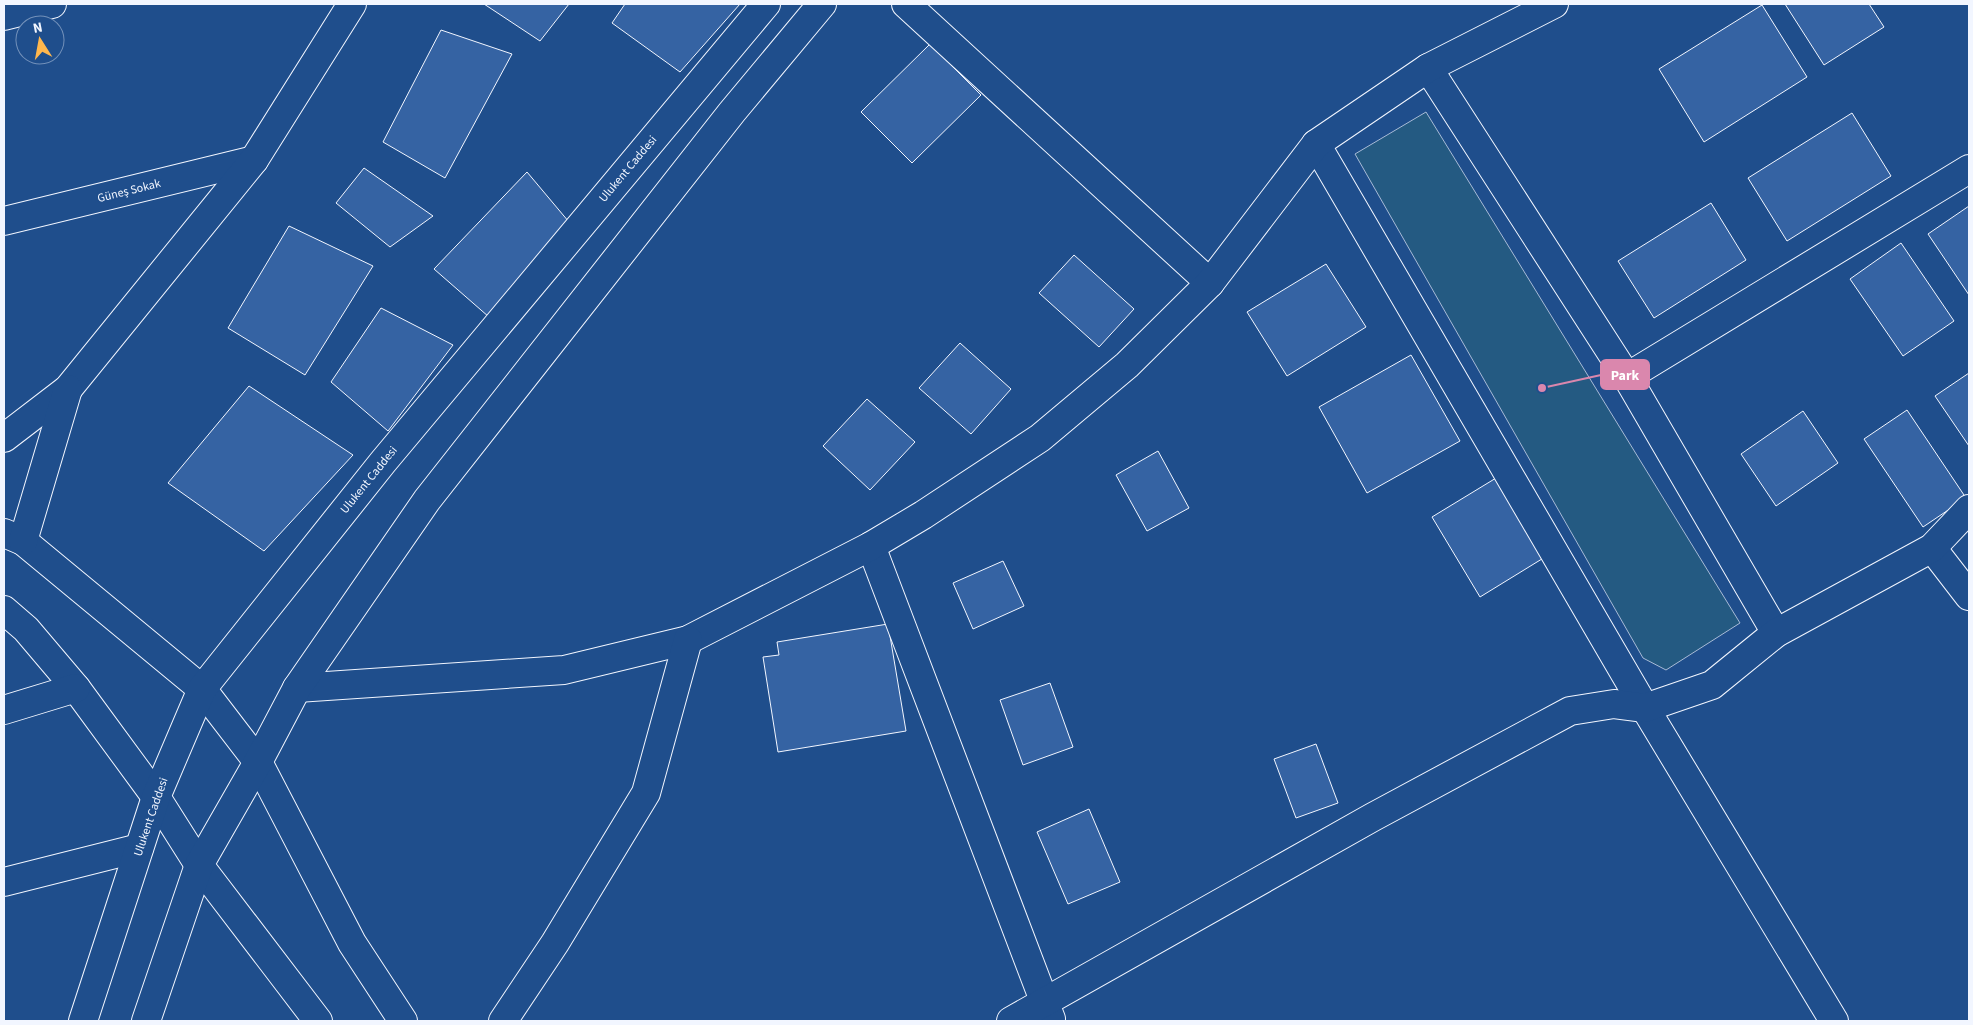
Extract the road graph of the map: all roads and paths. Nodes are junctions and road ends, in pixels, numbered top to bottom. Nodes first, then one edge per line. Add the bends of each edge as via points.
1 (52, 4) edge
2 (352, 4) edge
3 (766, 4) edge
4 (822, 4) edge
5 (906, 4) edge
6 (1554, 4) edge
7 (4, 16) edge
8 (1428, 68) junction
9 (1316, 144) junction
10 (254, 160) junction
11 (1969, 169) edge
12 (4, 221) edge
13 (1210, 283) junction
14 (1627, 376) junction
15 (68, 389) junction
16 (4, 438) edge
17 (1969, 509) edge
18 (13, 537) edge
19 (871, 546) junction
20 (1932, 548) junction
21 (1969, 596) edge
22 (4, 610) edge
23 (1776, 633) junction
24 (688, 640) junction
25 (76, 688) junction
26 (297, 688) junction
27 (202, 689) junction
28 (1646, 708) junction
29 (4, 710) edge
30 (258, 762) junction
31 (156, 797) junction
32 (139, 848) junction
33 (199, 864) junction
34 (4, 882) edge
35 (1049, 1012) edge
36 (83, 1021) edge
37 (146, 1021) edge
38 (318, 1021) edge
39 (403, 1021) edge
40 (503, 1021) edge
41 (1011, 1021) edge
42 (1834, 1021) edge

1 - 7 street
2 - 10 street
3 - 27 street, Ulukent Caddesi via 383,462
4 - 26 street via 732,112 427,500
5 - 13 street
6 - 8 street
8 - 9 street
8 - 14 street
9 - 13 street
9 - 28 street
10 - 12 street, Güneş Sokak
10 - 15 street
11 - 14 street
13 - 19 street via 1127,365 1040,438
14 - 23 street
15 - 16 street
15 - 18 street
17 - 20 street
18 - 27 street
19 - 24 street
19 - 35 street
20 - 21 street
20 - 23 street
22 - 25 street via 26,628
23 - 28 street via 1712,685
24 - 26 street via 564,670
24 - 40 street via 646,793 555,943
25 - 29 street
25 - 31 street
26 - 30 street
27 - 30 street
27 - 31 street, Ulukent Caddesi
28 - 35 street via 1614,704 1570,712 1373,817
28 - 42 street
30 - 33 street
30 - 39 street via 352,943
31 - 32 street, Ulukent Caddesi
31 - 33 street
32 - 34 street
32 - 36 street, Ulukent Caddesi
33 - 37 street
33 - 38 street
35 - 41 street

